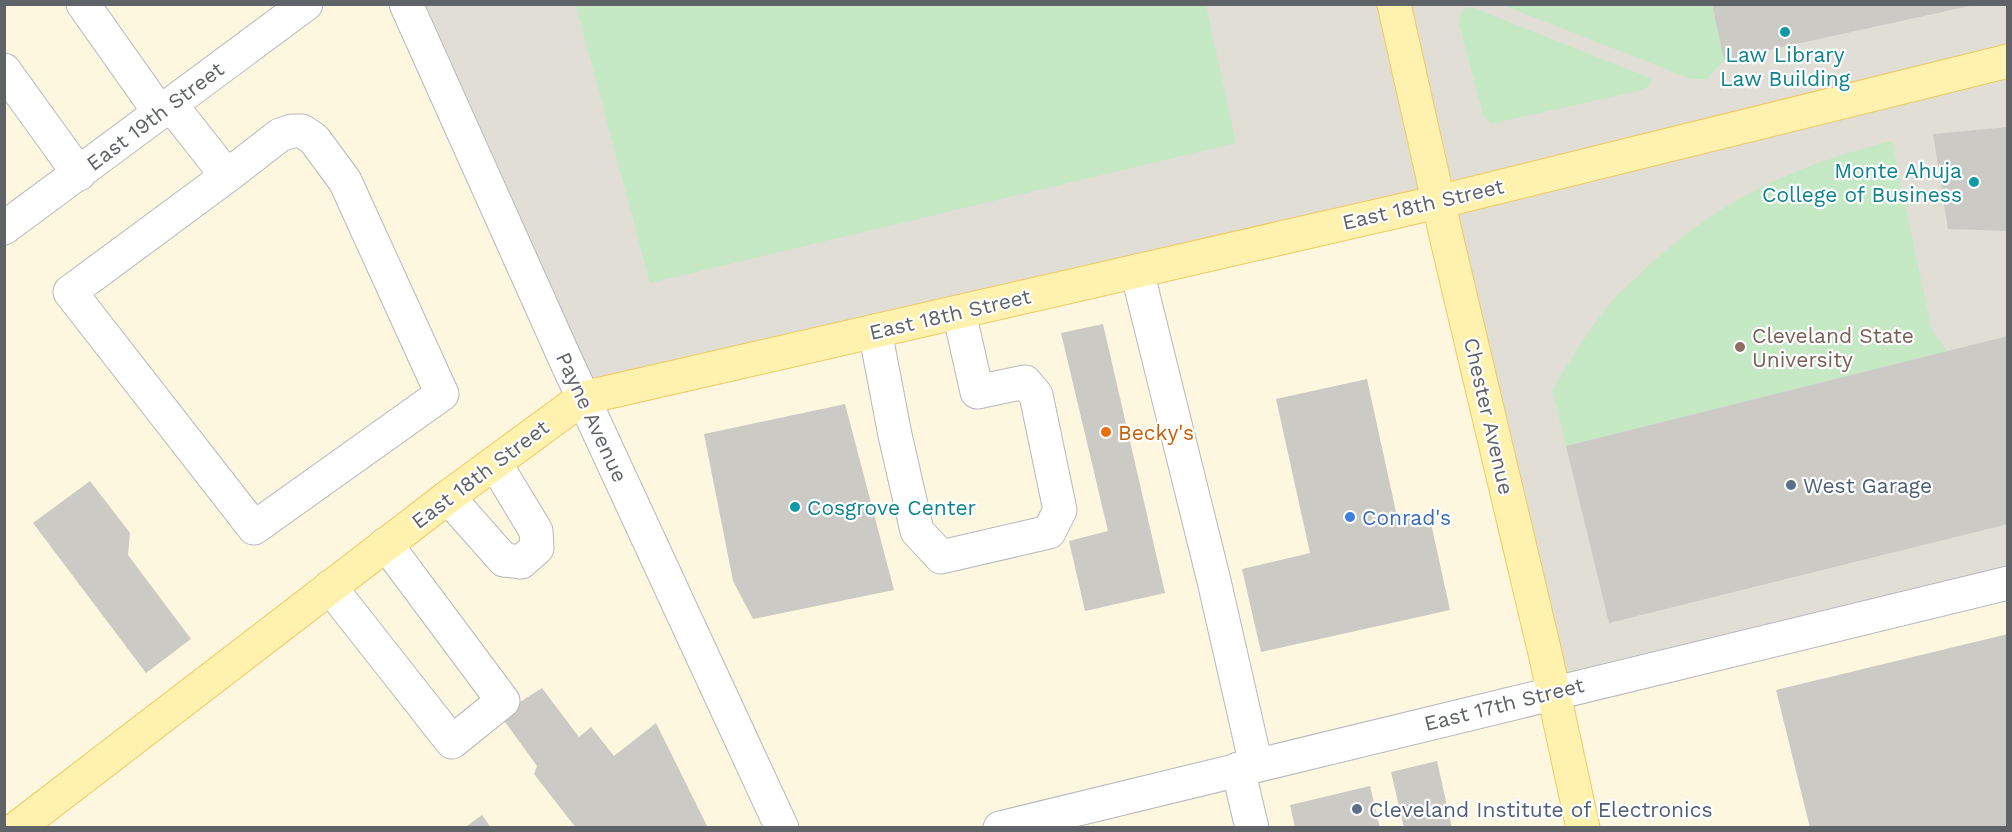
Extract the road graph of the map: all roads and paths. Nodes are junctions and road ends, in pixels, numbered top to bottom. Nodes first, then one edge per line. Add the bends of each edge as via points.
1 (83, 4) edge
2 (306, 4) edge
3 (406, 4) edge
4 (1394, 4) edge
5 (2007, 61) edge
6 (4, 70) edge
7 (165, 109) junction
8 (79, 174) junction
9 (227, 176) junction
10 (1438, 202) junction
11 (4, 228) edge
12 (1137, 270) junction
13 (959, 312) junction
14 (875, 331) junction
15 (583, 398) junction
16 (495, 463) junction
17 (448, 497) junction
18 (386, 544) junction
19 (2007, 583) edge
20 (330, 587) junction
21 (1554, 692) junction
22 (1247, 767) junction
23 (1106, 815) edge
24 (1014, 826) edge
25 (16, 828) edge
26 (782, 828) edge
27 (1252, 828) edge
28 (1583, 828) edge

1 - 7 street
2 - 7 street, East 19th Street
3 - 15 street, Payne Avenue
4 - 10 main road, Chester Avenue
5 - 10 main road, East 18th Street
6 - 8 street
7 - 8 street, East 19th Street
7 - 9 street
8 - 11 street, East 19th Street
9 - 9 street via 280,135 302,131 314,139 345,181 442,394 254,528 70,292
10 - 12 main road, East 18th Street
10 - 21 main road, Chester Avenue
12 - 13 main road, East 18th Street
12 - 22 street via 1214,581
13 - 14 main road, East 18th Street
13 - 14 street via 977,392 1025,382 1036,395 1060,510 1049,532 941,557 917,531
14 - 15 main road, East 18th Street
15 - 16 main road, East 18th Street
15 - 26 street, Payne Avenue
16 - 17 main road, East 18th Street
16 - 17 street via 536,531 537,548 521,562 504,560
17 - 18 main road, East 18th Street
18 - 20 main road, East 18th Street
18 - 20 street via 503,701 452,742
19 - 21 street, East 17th Street
20 - 25 main road, East 18th Street
21 - 22 street, East 17th Street
21 - 28 main road, Chester Avenue
22 - 23 street, East 17th Street
22 - 27 street
23 - 24 street, East 17th Street

